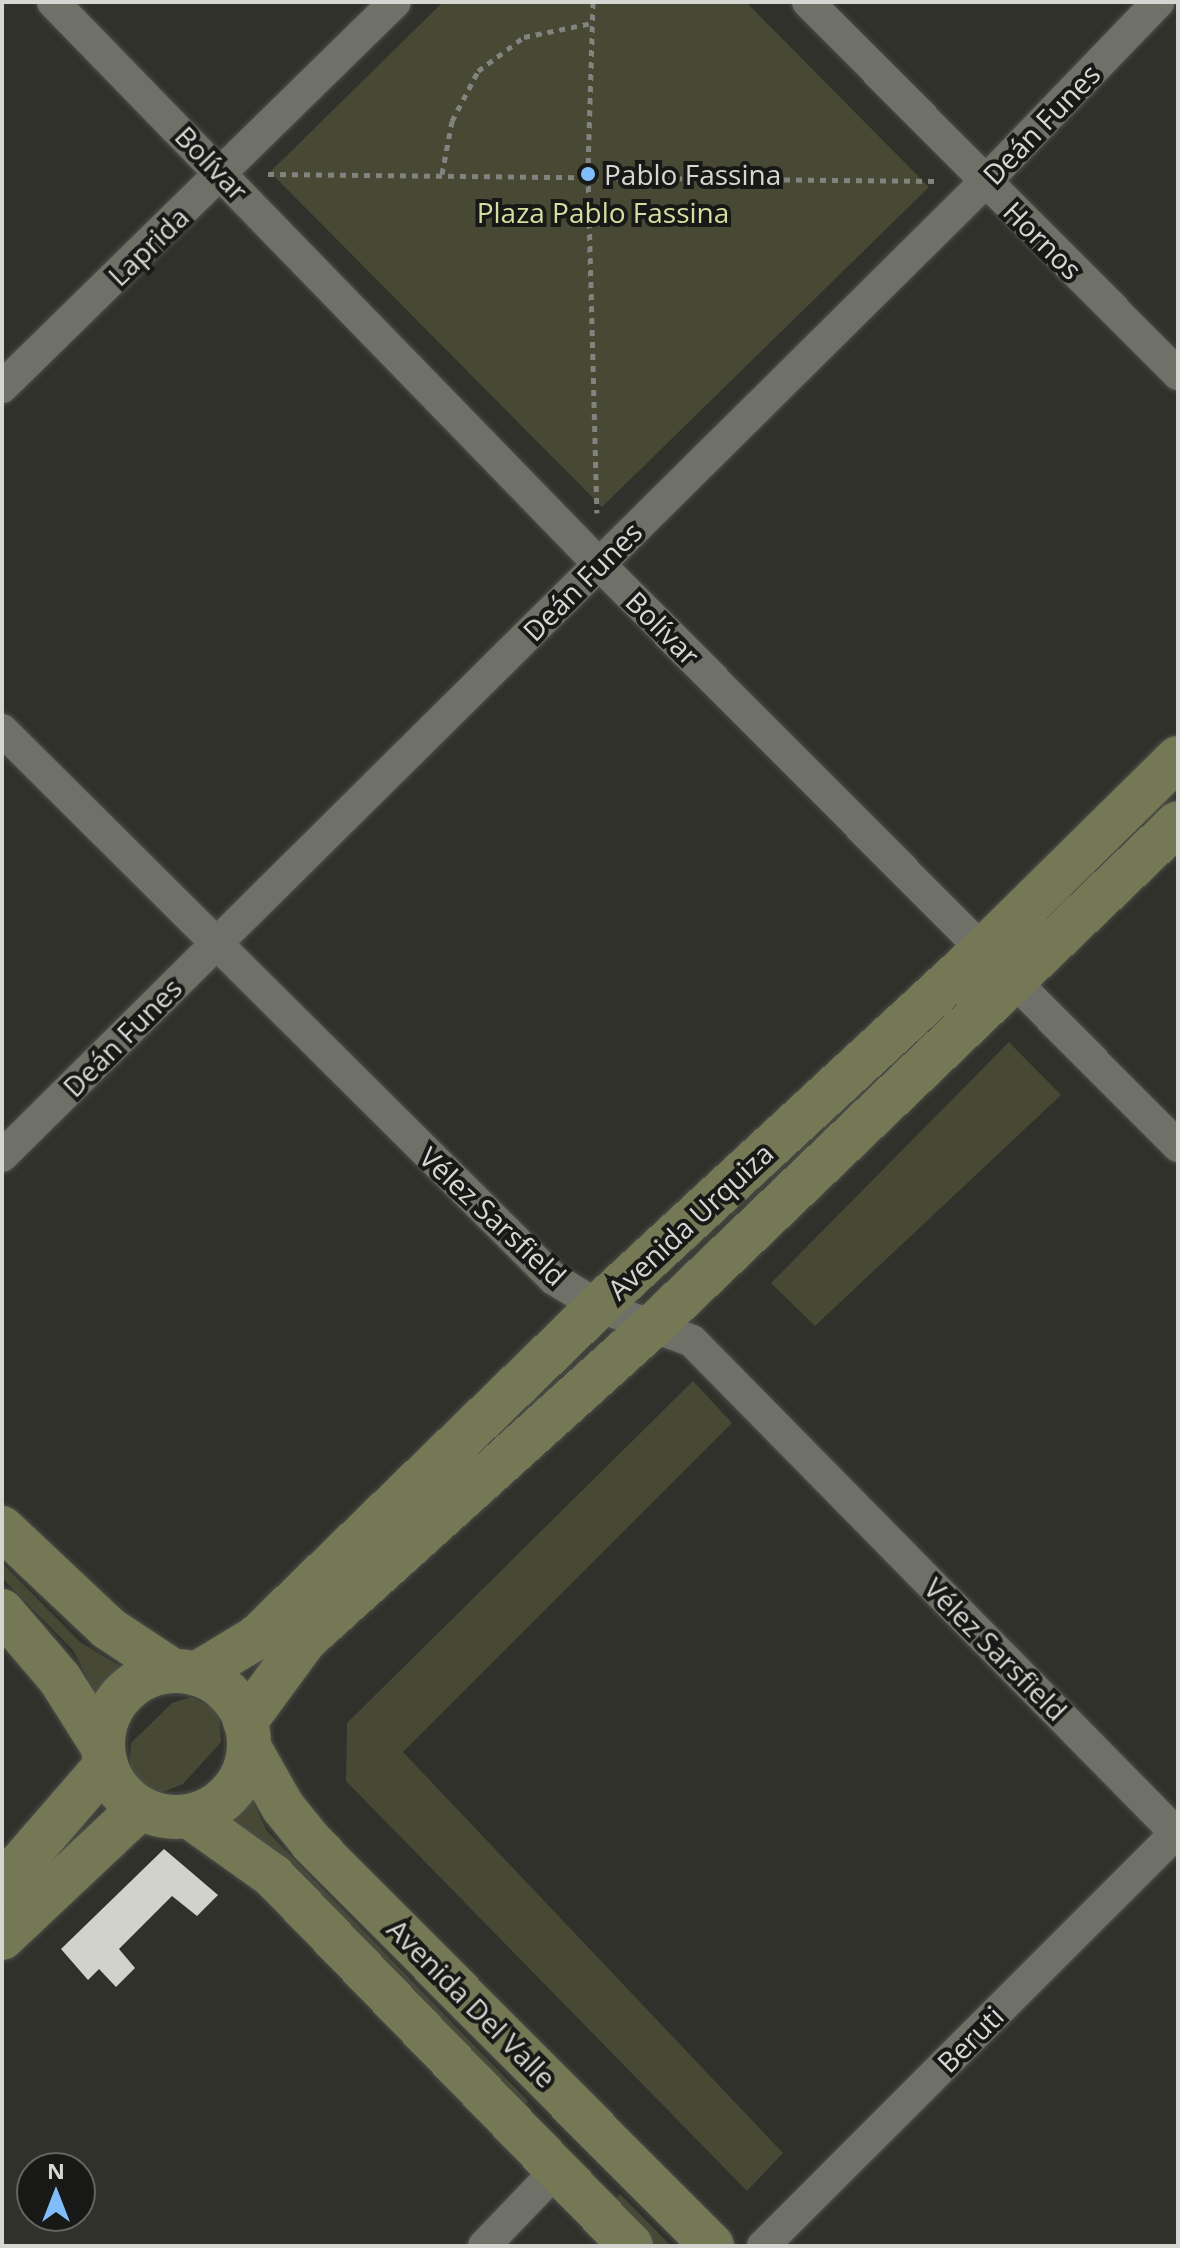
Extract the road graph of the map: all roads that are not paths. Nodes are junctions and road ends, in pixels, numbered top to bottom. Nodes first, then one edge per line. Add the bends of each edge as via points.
1 (53, 2) edge
2 (395, 2) edge
3 (808, 2) edge
4 (1158, 2) edge
5 (223, 173) junction
6 (985, 182) junction
7 (1178, 374) edge
8 (2, 387) edge
9 (599, 564) junction
10 (2, 730) edge
11 (1178, 758) edge
12 (1178, 823) edge
13 (216, 946) junction
14 (984, 949) junction
15 (1014, 984) junction
16 (1178, 1146) edge
17 (2, 1156) edge
18 (598, 1306) junction
19 (655, 1324) junction
20 (2, 1528) edge
21 (2, 1611) edge
22 (185, 1673) junction
23 (247, 1734) junction
24 (104, 1756) junction
25 (140, 1808) junction
26 (189, 1816) junction
27 (1177, 1833) edge
28 (2, 1885) edge
29 (2, 1938) edge
30 (557, 2170) junction
31 (484, 2246) edge
32 (631, 2246) edge
33 (712, 2246) edge
34 (763, 2246) edge

1 - 5 street, Bolívar
2 - 5 street, Laprida
3 - 6 street, Hornos
4 - 6 street, Deán Funes
5 - 8 street, Laprida
5 - 9 street, Bolívar
6 - 7 street, Hornos
6 - 9 street, Deán Funes
9 - 13 street, Deán Funes
9 - 14 street, Bolívar
10 - 13 street, Vélez Sarsfield
11 - 14 main road, Avenida Urquiza
12 - 15 main road, Avenida Urquiza
13 - 17 street, Deán Funes
13 - 18 street, Vélez Sarsfield via 554,1279
14 - 15 street, Bolívar
14 - 18 main road, Avenida Urquiza
15 - 16 street, Bolívar
15 - 19 main road, Avenida Urquiza
18 - 19 street, Vélez Sarsfield
18 - 22 main road, Avenida Urquiza via 256,1638
19 - 23 main road, Avenida Urquiza via 305,1640
19 - 27 street, Vélez Sarsfield via 692,1341
20 - 22 main road via 108,1628
21 - 24 main road via 60,1679
22 - 23 main road via 234,1700
22 - 24 main road via 130,1687 105,1724
23 - 26 main road via 244,1771 231,1792 212,1808
23 - 33 main road, Avenida Del Valle via 283,1807 312,1843
24 - 25 main road via 121,1792
24 - 28 main road
25 - 26 main road via 164,1817
25 - 29 main road
26 - 30 main road, Avenida Del Valle via 273,1876
27 - 34 street, Beruti
30 - 31 street
30 - 32 main road, Avenida Del Valle

